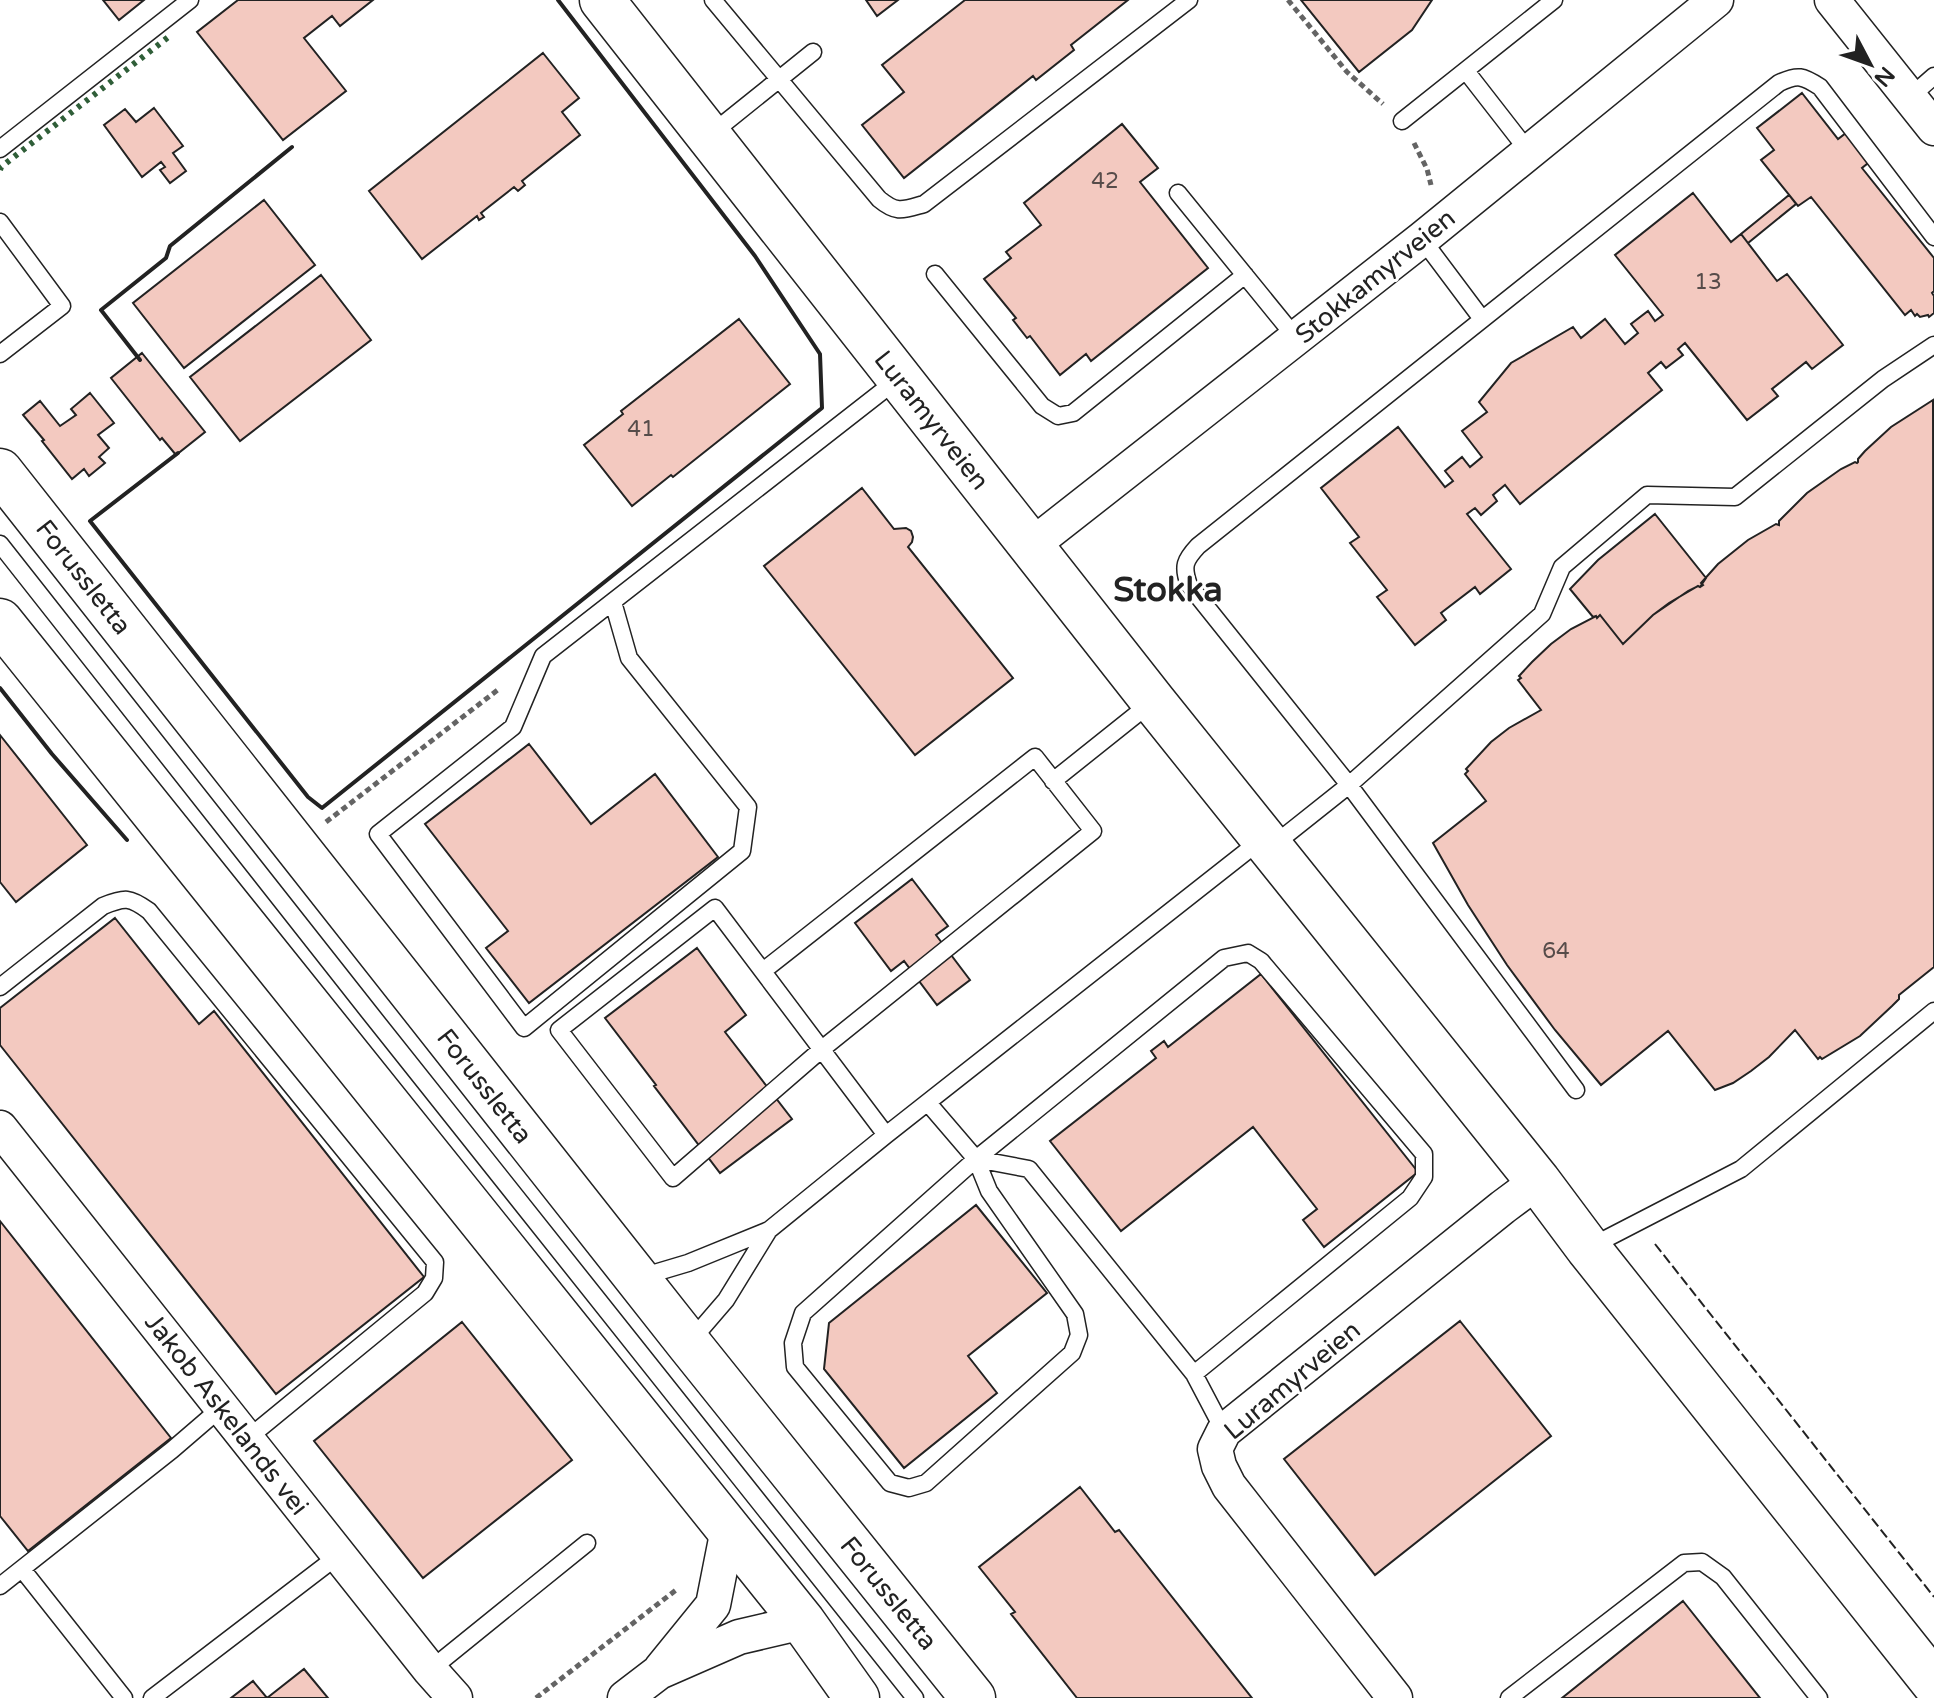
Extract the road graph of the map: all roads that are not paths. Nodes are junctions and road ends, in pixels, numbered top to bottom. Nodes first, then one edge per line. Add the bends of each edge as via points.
1 (190, 0) edge
2 (602, 0) edge
3 (713, 0) edge
4 (1189, 0) edge
5 (1554, 0) edge
6 (1716, 0) edge
7 (1832, 0) edge
8 (813, 52) dead end
9 (1466, 71) junction
10 (780, 79) junction
11 (1922, 87) edge
12 (1402, 121) dead end
13 (1934, 128) edge
14 (709, 135) junction
15 (0, 149) edge
16 (1529, 152) junction
17 (1178, 193) dead end
18 (0, 222) edge
19 (1934, 237) edge
20 (1422, 239) junction
21 (935, 274) dead end
22 (1245, 275) junction
23 (1482, 319) junction
24 (1296, 338) junction
25 (1934, 345) edge
26 (0, 354) edge
27 (899, 378) junction
28 (0, 471) edge
29 (0, 544) edge
30 (1031, 546) junction
31 (613, 602) junction
32 (0, 621) edge
33 (1153, 701) junction
34 (1053, 781) junction
35 (1349, 785) junction
36 (1266, 843) junction
37 (763, 971) junction
38 (0, 987) edge
39 (1934, 1011) edge
40 (822, 1049) junction
41 (1576, 1090) dead end
42 (928, 1103) junction
43 (0, 1128) edge
44 (886, 1135) junction
45 (976, 1159) junction
46 (1538, 1181) junction
47 (769, 1230) junction
48 (1588, 1248) junction
49 (637, 1278) junction
50 (689, 1344) junction
51 (1194, 1374) junction
52 (222, 1407) junction
53 (1224, 1431) junction
54 (247, 1439) junction
55 (728, 1529) junction
56 (587, 1543) dead end
57 (339, 1555) junction
58 (22, 1569) junction
59 (0, 1586) edge
60 (803, 1622) junction
61 (430, 1670) junction
62 (659, 1672) junction
63 (1934, 1683) edge
64 (124, 1698) edge
65 (152, 1698) edge
66 (455, 1698) edge
67 (625, 1698) edge
68 (857, 1698) edge
69 (915, 1698) edge
70 (973, 1698) edge
71 (1395, 1698) edge
72 (1509, 1698) edge
73 (1819, 1698) edge

1 - 15 lane
2 - 14 main road, Luramyrveien
3 - 10 lane
4 - 10 lane via 924,204 902,210 879,199
5 - 9 lane
6 - 16 street, Stokkamyrveien
7 - 11 street
8 - 10 lane
9 - 12 lane
9 - 16 lane
10 - 14 lane
11 - 13 street
14 - 27 main road, Luramyrveien
16 - 20 street, Stokkamyrveien
17 - 22 lane
18 - 26 lane via 62,306
19 - 23 lane via 1820,87 1794,76
20 - 23 lane
20 - 24 street, Stokkamyrveien
21 - 22 lane via 1042,406 1058,416 1073,413
22 - 24 lane
23 - 35 lane via 1187,559 1189,585
24 - 30 street, Stokkamyrveien
25 - 35 lane via 1735,497 1647,495 1562,567 1542,614
27 - 30 main road, Luramyrveien
27 - 31 lane
28 - 49 main road, Forussletta
29 - 69 lane
30 - 33 main road, Luramyrveien
31 - 31 lane via 543,656 513,727 378,834 524,1028 742,851 748,807 629,658
32 - 55 main road
33 - 34 lane
33 - 36 main road, Luramyrveien
34 - 37 lane via 1035,757
34 - 40 lane via 1093,831
35 - 36 lane
35 - 41 lane
36 - 42 lane
36 - 46 main road, Luramyrveien
37 - 40 lane
37 - 40 lane via 715,908 559,1030 673,1178
38 - 54 lane via 103,906 121,898 135,900 435,1262 425,1293
39 - 48 lane via 1741,1169
40 - 44 lane
42 - 44 lane
42 - 45 lane
43 - 52 street, Jakob Askelands vei
44 - 47 lane
45 - 45 lane via 989,1191 1075,1314 1079,1335 1072,1353 926,1483 909,1488 890,1483 795,1367 793,1343 803,1313
45 - 51 lane via 1029,1169
45 - 51 lane via 1224,958 1248,953 1261,961 1424,1154 1424,1177 1410,1198
46 - 48 main road, Luramyrveien
46 - 53 street, Luramyrveien
47 - 49 lane
47 - 50 lane via 726,1300
48 - 63 main road, Luramyrveien
49 - 50 main road, Forussletta
50 - 70 main road, Forussletta
51 - 53 lane
52 - 54 street, Jakob Askelands vei
52 - 58 lane
53 - 71 street, Luramyrveien via 1215,1449 1229,1486
54 - 57 street, Jakob Askelands vei
55 - 60 main road
55 - 62 street via 713,1605
56 - 61 lane
57 - 61 street, Jakob Askelands vei
57 - 65 lane
58 - 59 lane
58 - 64 lane
60 - 62 street via 739,1637
60 - 68 main road
61 - 66 street, Jakob Askelands vei
62 - 67 street
72 - 73 lane via 1684,1563 1702,1562 1723,1577

